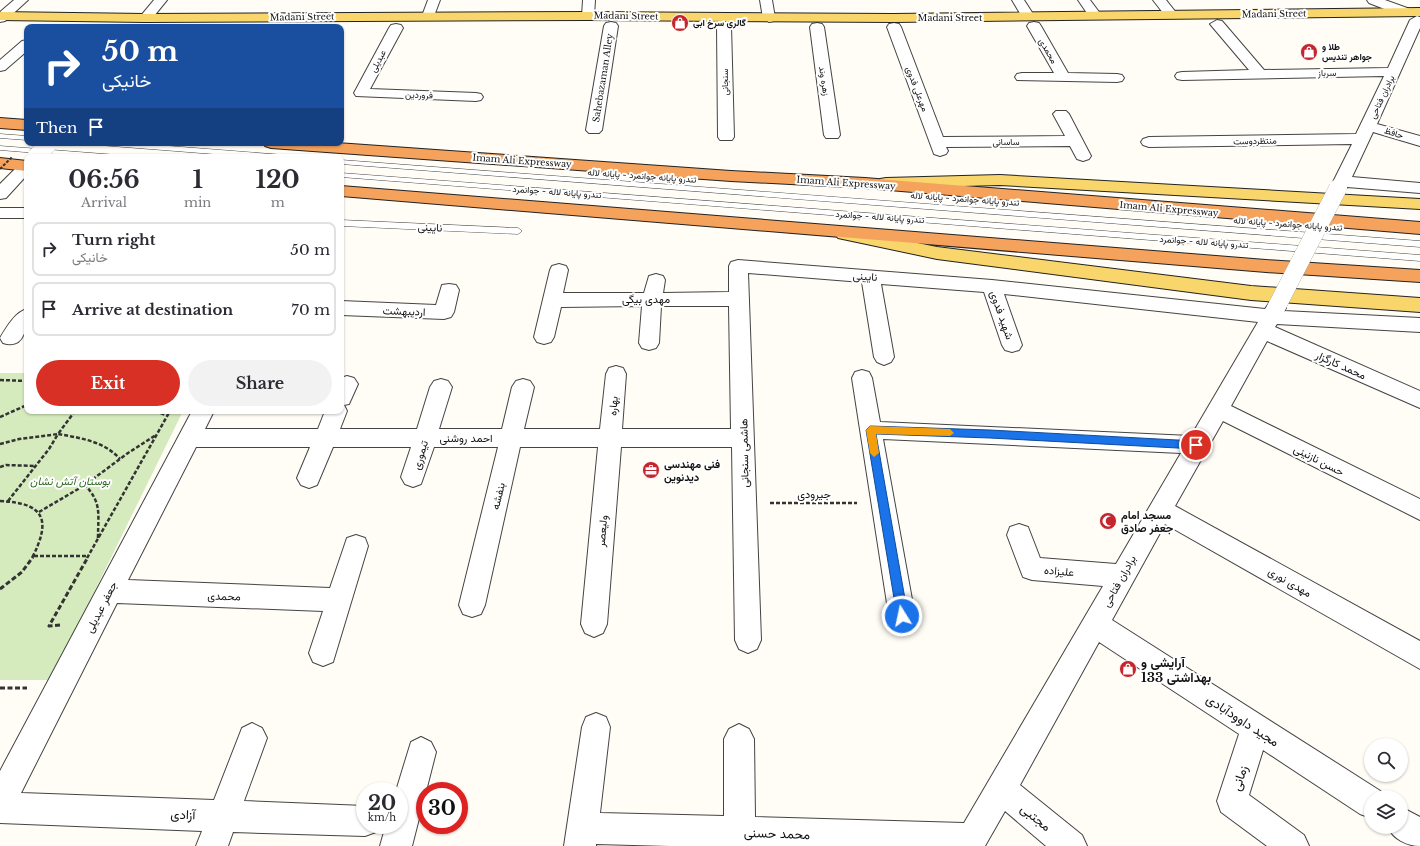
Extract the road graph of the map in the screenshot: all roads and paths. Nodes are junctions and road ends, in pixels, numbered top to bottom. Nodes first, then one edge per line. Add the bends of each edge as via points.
1 (22, 0) edge
2 (161, 0) edge
3 (434, 0) edge
4 (589, 0) edge
5 (766, 0) edge
6 (1018, 0) edge
7 (1084, 0) edge
8 (1159, 0) edge
9 (1373, 0) edge
10 (1172, 15) junction
11 (428, 16) junction
12 (588, 16) junction
13 (1096, 16) junction
14 (1415, 16) edge
15 (145, 18) junction
16 (769, 18) junction
17 (1, 19) edge
18 (1031, 21) junction
19 (171, 22) edge
20 (1217, 24) junction
21 (24, 26) edge
22 (611, 26) junction
23 (724, 26) junction
24 (817, 27) junction
25 (894, 27) junction
26 (396, 28) junction
27 (344, 29) edge
28 (24, 47) edge
29 (0, 67) edge
30 (1394, 72) junction
31 (1260, 74) junction
32 (1182, 76) dead end
33 (1022, 77) dead end
34 (1063, 77) junction
35 (1117, 78) dead end
36 (361, 93) joint
37 (476, 97) dead end
38 (1061, 114) dead end
39 (0, 123) edge
40 (24, 125) edge
41 (1369, 126) junction
42 (594, 130) dead end
43 (832, 135) dead end
44 (0, 136) edge
45 (726, 137) dead end
46 (24, 138) edge
47 (1361, 139) junction
48 (1075, 141) junction
49 (1420, 141) edge
50 (1150, 142) dead end
51 (46, 146) edge
52 (139, 146) edge
53 (313, 146) edge
54 (939, 147) joint
55 (0, 148) edge
56 (39, 154) edge
57 (78, 154) edge
58 (244, 154) edge
59 (1082, 156) dead end
60 (344, 162) edge
61 (0, 163) edge
62 (24, 166) edge
63 (24, 169) edge
64 (344, 175) edge
65 (1342, 181) junction
66 (865, 183) junction
67 (1420, 188) edge
68 (4, 190) edge
69 (344, 191) edge
70 (1420, 204) edge
71 (0, 213) edge
72 (24, 213) edge
73 (344, 223) edge
74 (1420, 228) edge
75 (518, 231) dead end
76 (833, 231) junction
77 (1420, 244) edge
78 (1420, 258) edge
79 (738, 266) joint
80 (559, 270) dead end
81 (870, 276) junction
82 (1420, 276) edge
83 (656, 280) dead end
84 (992, 286) junction
85 (449, 290) dead end
86 (652, 299) junction
87 (740, 299) junction
88 (552, 300) junction
89 (1420, 306) edge
90 (344, 308) edge
91 (1270, 318) junction
92 (24, 320) edge
93 (1420, 325) edge
94 (544, 337) dead end
95 (10, 338) dead end
96 (649, 343) dead end
97 (1012, 345) dead end
98 (884, 357) dead end
99 (616, 374) dead end
100 (862, 378) dead end
101 (0, 380) edge
102 (24, 380) edge
103 (523, 386) dead end
104 (441, 387) dead end
105 (1420, 400) edge
106 (24, 406) edge
107 (1218, 409) junction
108 (73, 414) edge
109 (163, 414) edge
110 (202, 414) edge
111 (335, 414) edge
112 (168, 416) joint
113 (0, 417) edge
114 (870, 430) junction
115 (58, 434) junction
116 (157, 435) junction
117 (190, 438) junction
118 (324, 438) junction
119 (426, 438) junction
120 (511, 438) junction
121 (610, 438) junction
122 (743, 438) junction
123 (0, 444) edge
124 (1196, 445) junction
125 (120, 459) junction
126 (35, 466) junction
127 (0, 467) edge
128 (309, 478) dead end
129 (413, 478) dead end
130 (85, 485) junction
131 (0, 501) edge
132 (8, 501) junction
133 (745, 502) junction
134 (883, 503) junction
135 (1160, 509) junction
136 (1420, 510) edge
137 (39, 512) junction
138 (1018, 535) dead end
139 (98, 540) junction
140 (356, 546) dead end
141 (34, 556) junction
142 (89, 556) junction
143 (1122, 576) junction
144 (0, 589) edge
145 (109, 591) junction
146 (340, 600) junction
147 (472, 605) dead end
148 (902, 616) dead end
149 (594, 624) dead end
150 (1095, 624) junction
151 (63, 625) dead end
152 (748, 640) dead end
153 (323, 653) dead end
154 (1420, 656) edge
155 (596, 727) dead end
156 (1255, 728) junction
157 (252, 738) dead end
158 (740, 739) dead end
159 (421, 752) dead end
160 (1000, 788) junction
161 (408, 798) edge
162 (1364, 798) edge
163 (0, 802) edge
164 (0, 808) edge
165 (222, 816) junction
166 (356, 821) edge
167 (1408, 827) edge
168 (740, 832) junction
169 (1420, 835) edge
170 (581, 837) edge
171 (970, 843) edge
172 (212, 846) edge
173 (1071, 846) edge
174 (1293, 846) edge

1 - 17 street
2 - 15 street
3 - 11 street
4 - 12 street
5 - 16 street
6 - 18 street, محمدی
7 - 13 street
8 - 10 street
9 - 14 street
10 - 13 main road, Madani Street
10 - 14 main road, Madani Street
11 - 12 main road, Madani Street
11 - 19 main road, Madani Street
12 - 16 main road, Madani Street
13 - 18 main road, Madani Street
14 - 20 main road, Madani Street
14 - 30 street, برادران فتاحی
15 - 17 main road, Madani Street
15 - 19 main road, Madani Street
16 - 18 main road, Madani Street
17 - 21 main road
18 - 20 main road, Madani Street
18 - 25 main road, Madani Street
18 - 34 street, محمدی
20 - 31 street
22 - 23 main road, Madani Street
22 - 26 main road, Madani Street
22 - 42 street, Sahebazaman Alley
23 - 24 main road, Madani Street
23 - 45 street, سنجانی
24 - 25 main road, Madani Street
24 - 43 street, زهره وند
25 - 54 street, مهرعلی فدوی
26 - 27 main road, Madani Street
26 - 36 street, عبدیلی
28 - 29 street
30 - 31 street, سرباز
30 - 41 street, برادران فتاحی
31 - 32 street, سرباز
33 - 34 street
34 - 35 street
36 - 37 street, فروردین
38 - 48 street
39 - 40 highway
41 - 47 street, برادران فتاحی
41 - 49 street, حافظ
44 - 46 lane
47 - 50 street, منتظردوست
47 - 65 street, برادران فتاحی
48 - 54 street, ساسانی
48 - 59 street
51 - 56 street, bridge
52 - 58 lane
53 - 66 highway, Imam Ali Expressway
55 - 57 lane
60 - 77 lane, تندرو پایانه جوانمرد - پایانه لاله
61 - 62 highway
63 - 68 street
64 - 78 lane, تندرو پایانه لاله - جوانمرد
65 - 67 street
65 - 91 street, برادران فتاحی, bridge
66 - 70 main road via 1000,180
66 - 74 highway, Imam Ali Expressway
69 - 76 highway
71 - 72 street
73 - 75 lane, نایینی
76 - 82 highway via 1274,267
76 - 89 main road via 937,253 1051,268 1251,293
79 - 81 street, نایینی
79 - 87 street, هاشمی سنجانی
80 - 88 street
81 - 84 street, نایینی
81 - 98 street
83 - 86 street
84 - 91 street, نایینی
84 - 97 street, شهید فدوی
85 - 90 street, اردیبهشت via 444,312
86 - 87 street, مهدی بیگی
86 - 88 street, مهدی بیگی
86 - 96 street
87 - 122 street, هاشمی سنجانی
88 - 94 street
91 - 93 street
91 - 105 street, محمد کارگزار
91 - 107 street, برادران فتاحی
92 - 95 street
99 - 121 street, بهاره
100 - 114 street
101 - 102 path
103 - 120 street, بنفشه
104 - 119 street, تیموری
106 - 113 path
107 - 124 street, برادران فتاحی
107 - 136 street, حسن نازنینی
108 - 115 path
109 - 112 path
110 - 117 street, جعفر عبدیلی
111 - 118 street
112 - 116 path
114 - 124 street
114 - 134 street
115 - 123 path
115 - 125 path via 103,446 116,453
115 - 126 path
116 - 125 path
116 - 139 path
117 - 118 street, احمد روشنی
117 - 145 street, جعفر عبدیلی
118 - 119 street, احمد روشنی
118 - 128 street
119 - 120 street, احمد روشنی
119 - 129 street, تیموری
120 - 121 street, احمد روشنی
120 - 147 street, بنفشه
121 - 122 street, احمد روشنی
121 - 149 street, ولیعصر
122 - 133 street, هاشمی سنجانی
124 - 135 street, برادران فتاحی
125 - 130 path
126 - 127 path
126 - 132 path
130 - 137 path
130 - 139 path via 95,496 98,510
131 - 132 path
132 - 137 path via 35,508
133 - 134 path, جیرودی
133 - 152 street, هاشمی سنجانی
134 - 148 street
135 - 143 street, برادران فتاحی
135 - 154 street, مهدی نوری
137 - 141 path via 44,530
138 - 143 street, علیزاده via 1032,569
139 - 142 path
140 - 146 street
141 - 142 path
141 - 144 path via 23,572
142 - 151 path via 50,626
143 - 150 street, برادران فتاحی
145 - 146 street, محمدی
145 - 163 street, جعفر عبدیلی
146 - 153 street
150 - 156 street, مجید داوودآبادی
150 - 160 street, برادران فتاحی
155 - 170 street
156 - 162 street, مجید داوودآبادی
156 - 174 street, زمانی via 1232,801
157 - 165 street
158 - 168 street
159 - 161 street
160 - 171 street, برادران فتاحی
160 - 173 street, مجتبی
164 - 165 street, آزادی
165 - 166 street, آزادی
165 - 172 street
167 - 169 street
168 - 170 street, محمد حسنی
168 - 171 street, محمد حسنی

